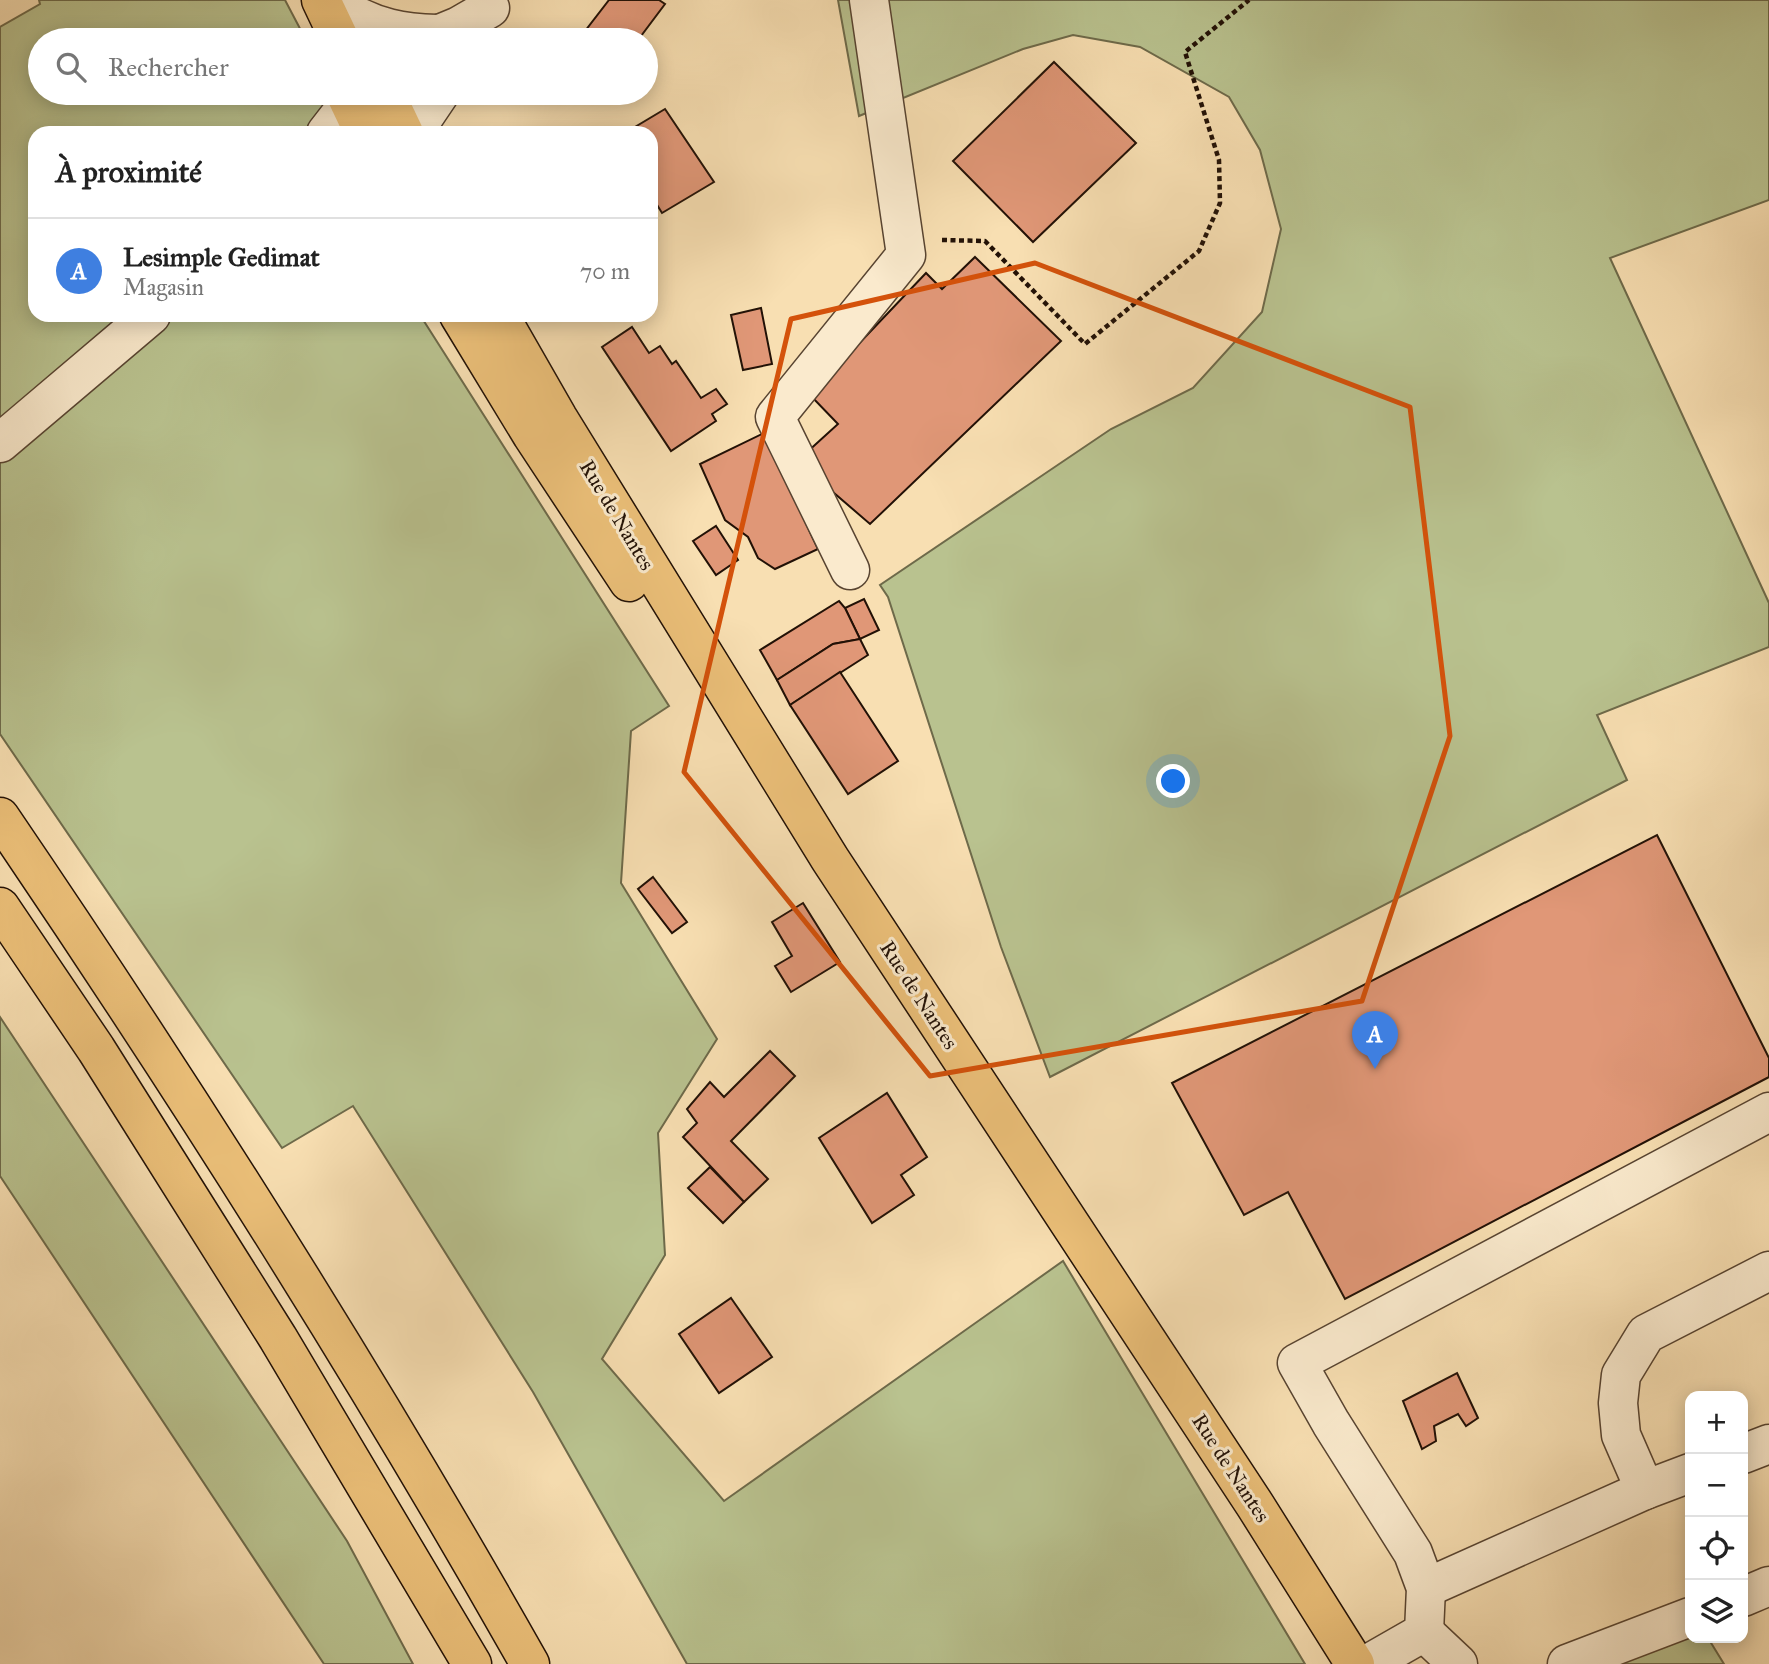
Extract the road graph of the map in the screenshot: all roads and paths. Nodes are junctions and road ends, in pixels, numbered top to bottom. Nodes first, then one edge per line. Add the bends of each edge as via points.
1 (869, 0) edge
2 (1249, 0) edge
3 (330, 22) edge
4 (464, 24) edge
5 (384, 28) edge
6 (441, 28) edge
7 (442, 105) edge
8 (370, 107) edge
9 (329, 126) edge
10 (338, 126) edge
11 (434, 126) edge
12 (904, 239) junction
13 (143, 322) edge
14 (463, 322) edge
15 (491, 322) edge
16 (503, 322) edge
17 (521, 354) junction
18 (0, 443) edge
19 (850, 570) dead end
20 (0, 817) edge
21 (830, 859) junction
22 (0, 907) edge
23 (1769, 1112) edge
24 (1769, 1271) edge
25 (1769, 1444) edge
26 (1748, 1452) edge
27 (1685, 1475) edge
28 (1645, 1490) junction
29 (1769, 1586) edge
30 (1426, 1588) junction
31 (1748, 1595) edge
32 (1685, 1619) edge
33 (1424, 1632) junction
34 (472, 1664) edge
35 (530, 1664) edge
36 (1355, 1664) edge
37 (1368, 1664) edge
38 (1458, 1664) edge
39 (1567, 1664) edge

1 - 12 street
2 - 12 path via 1185,52 1219,160 1220,203 1199,251 1085,344 985,241
3 - 5 street via 362,20
4 - 6 street
7 - 11 street
8 - 9 street
8 - 10 street
12 - 19 street via 906,255 775,416
13 - 18 street
14 - 21 main road via 641,601 729,728
15 - 17 street
16 - 17 main road, Rue de Nantes
17 - 21 main road, Rue de Nantes
20 - 35 main road via 273,1234
21 - 36 main road, Rue de Nantes via 1248,1493
22 - 34 main road via 96,1049 278,1338
23 - 30 street via 1297,1363 1413,1553
24 - 28 street via 1646,1334 1621,1375 1621,1435
25 - 26 street
27 - 28 street
28 - 30 street
29 - 31 street
30 - 33 street
32 - 39 street
33 - 37 street
33 - 38 street

